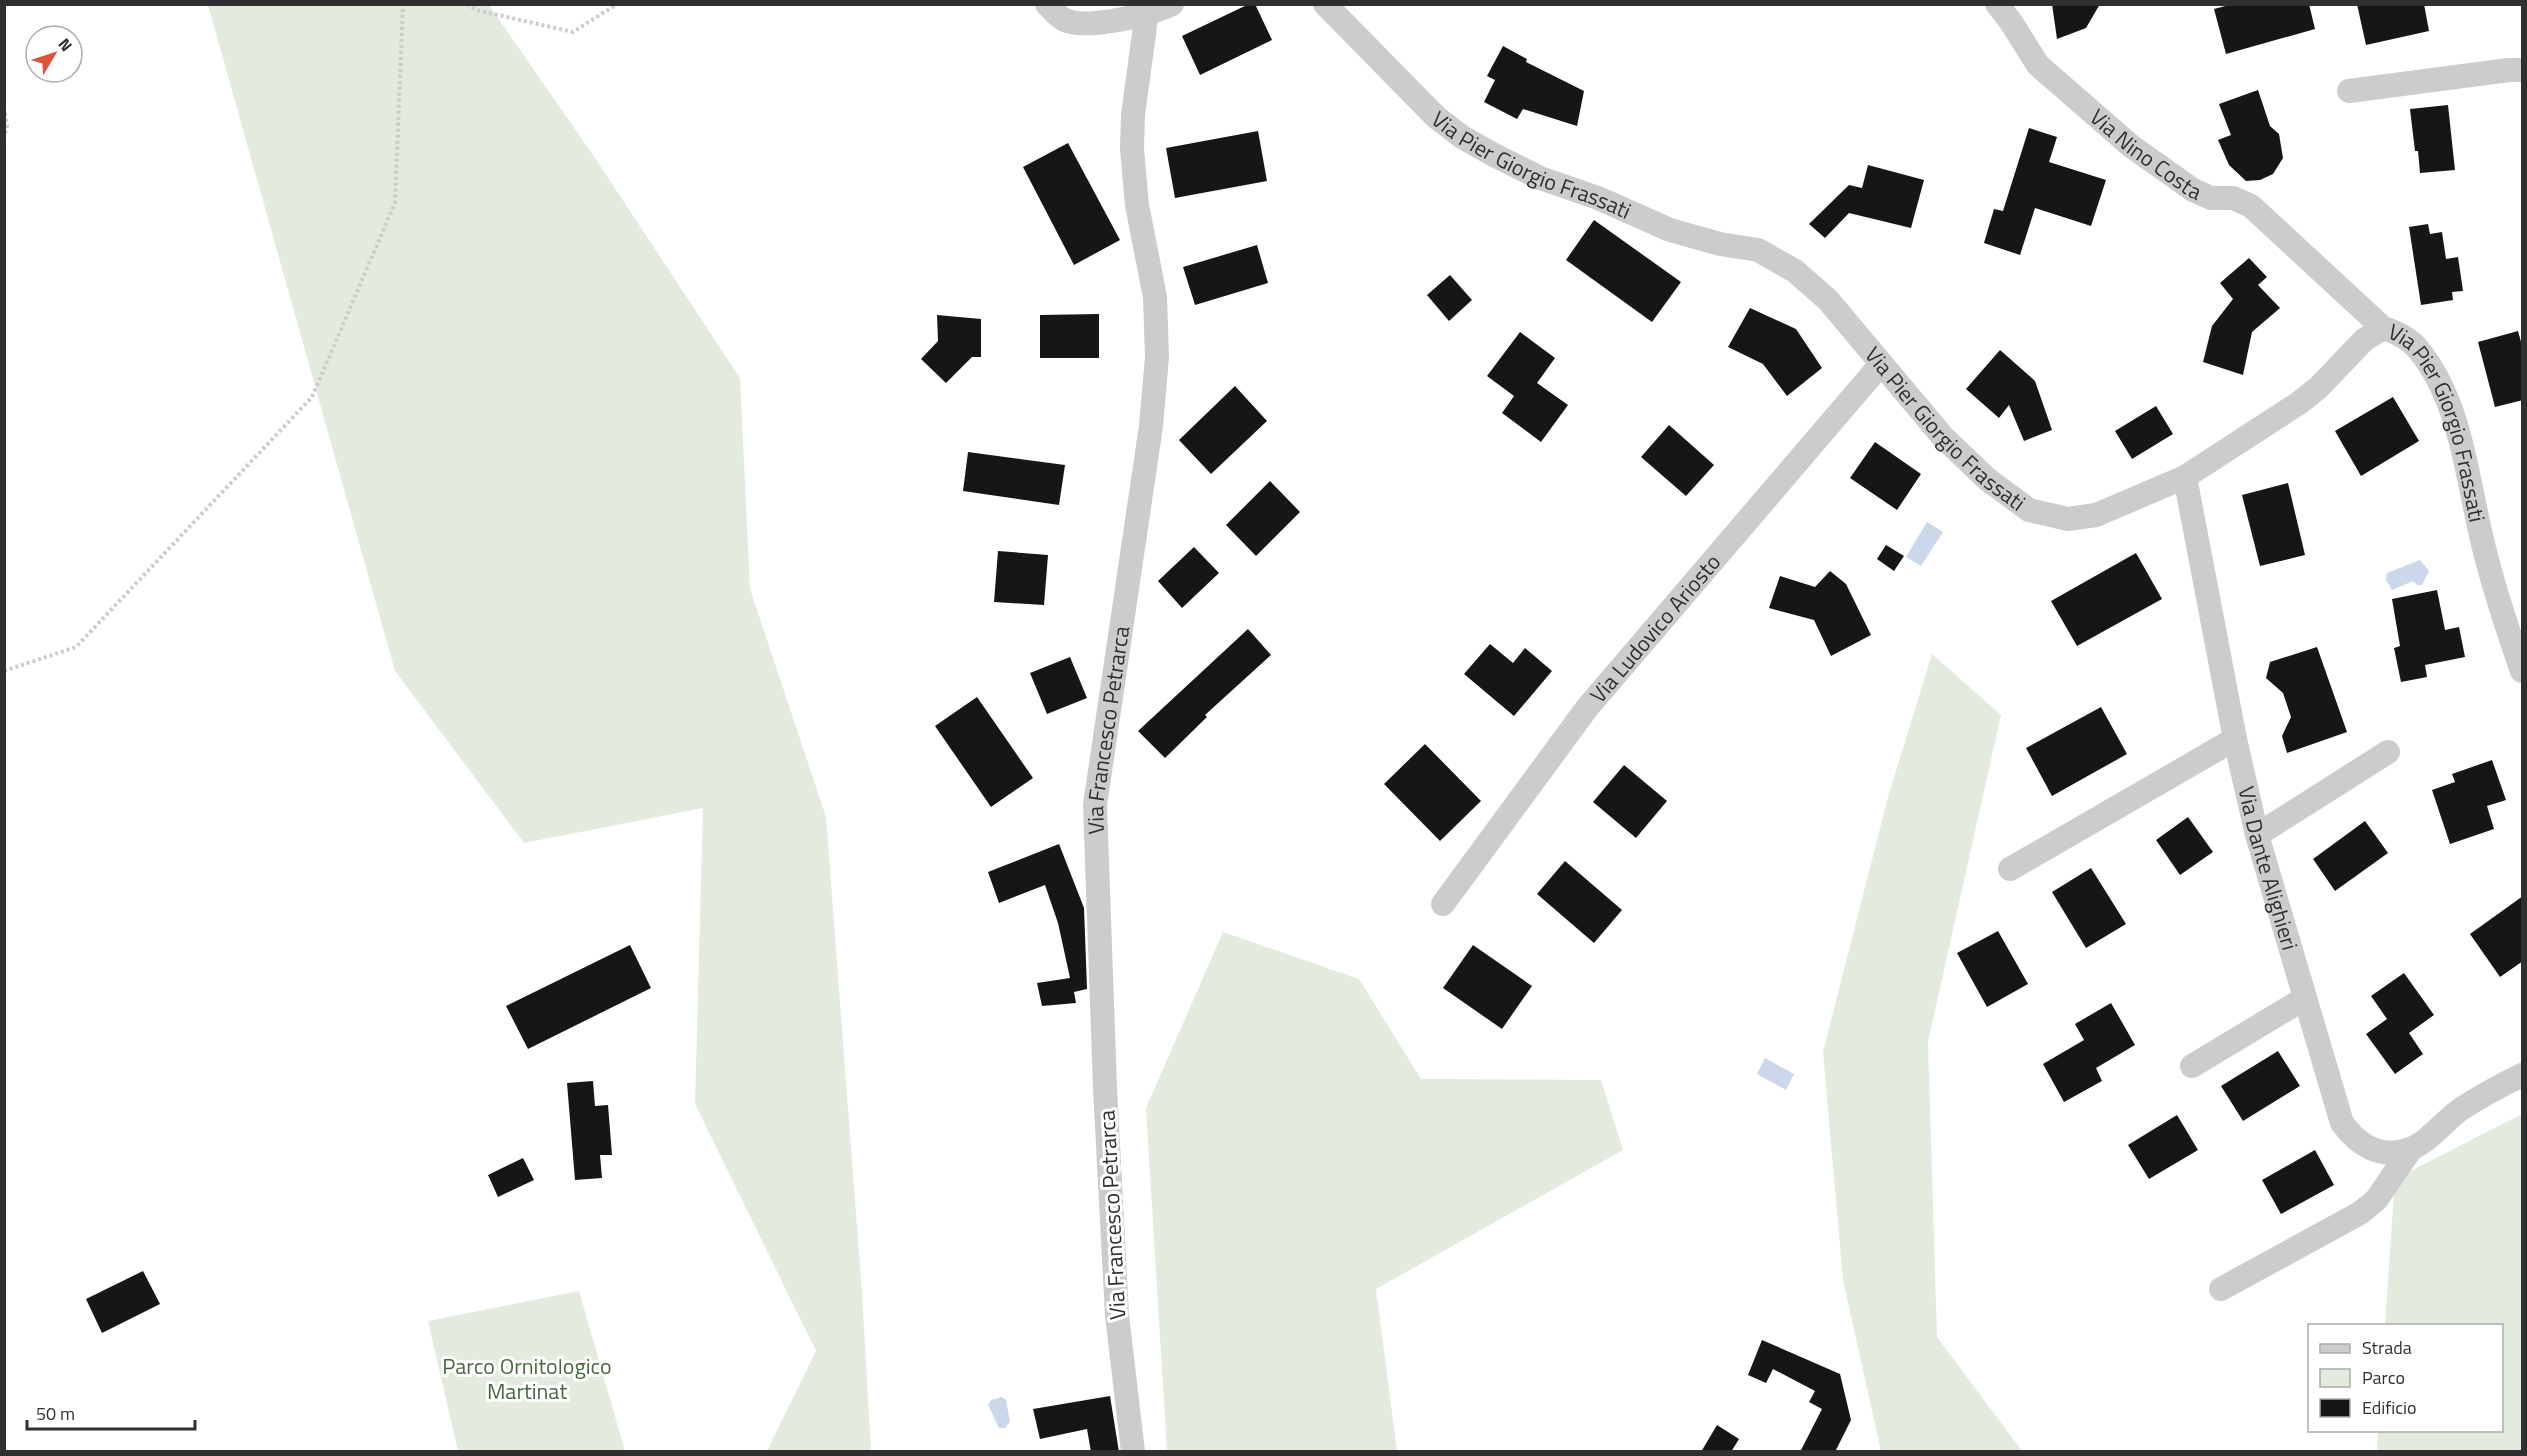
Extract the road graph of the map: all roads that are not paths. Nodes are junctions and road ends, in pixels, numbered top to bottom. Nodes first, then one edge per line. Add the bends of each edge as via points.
1 (1047, 4) edge
2 (1172, 4) edge
3 (1325, 4) edge
4 (1148, 9) edge
5 (2010, 10) edge
6 (2523, 70) edge
7 (2349, 91) dead end
8 (2383, 328) junction
9 (1881, 364) junction
10 (2185, 477) junction
11 (2523, 671) edge
12 (2235, 740) junction
13 (2388, 752) dead end
14 (2257, 835) junction
15 (2010, 869) dead end
16 (1443, 904) dead end
17 (2305, 998) junction
18 (2192, 1066) dead end
19 (2523, 1076) edge
20 (2411, 1149) junction
21 (2222, 1289) dead end
22 (1133, 1452) edge

1 - 4 street via 1064,20 1090,24
2 - 4 street
3 - 9 street, Via Pier Giorgio Frassati via 1436,117 1462,137 1540,178 1670,230 1758,250 1795,271 1828,300
4 - 22 street, Via Francesco Petrarca via 1132,149 1137,205 1155,297 1157,357 1151,426 1095,805 1116,1304
5 - 8 street, Via Nino Costa via 2038,65 2131,146 2193,190 2211,198 2233,198 2250,206
6 - 7 street
8 - 10 street, Via Pier Giorgio Frassati via 2364,340 2299,403
8 - 11 street, Via Pier Giorgio Frassati via 2398,333 2417,348 2450,405 2484,549
9 - 10 street, Via Pier Giorgio Frassati via 1950,444 1987,480 2029,510 2068,519 2096,516
9 - 16 street, Via Ludovico Ariosto via 1587,708
10 - 12 street, Via Dante Alighieri
12 - 14 street, Via Dante Alighieri
12 - 15 street
13 - 14 street
14 - 17 street, Via Dante Alighieri
17 - 18 street
17 - 20 street, Via Dante Alighieri via 2342,1123 2354,1139 2370,1150
19 - 20 street via 2494,1088 2459,1110
20 - 21 street via 2376,1200 2360,1213

